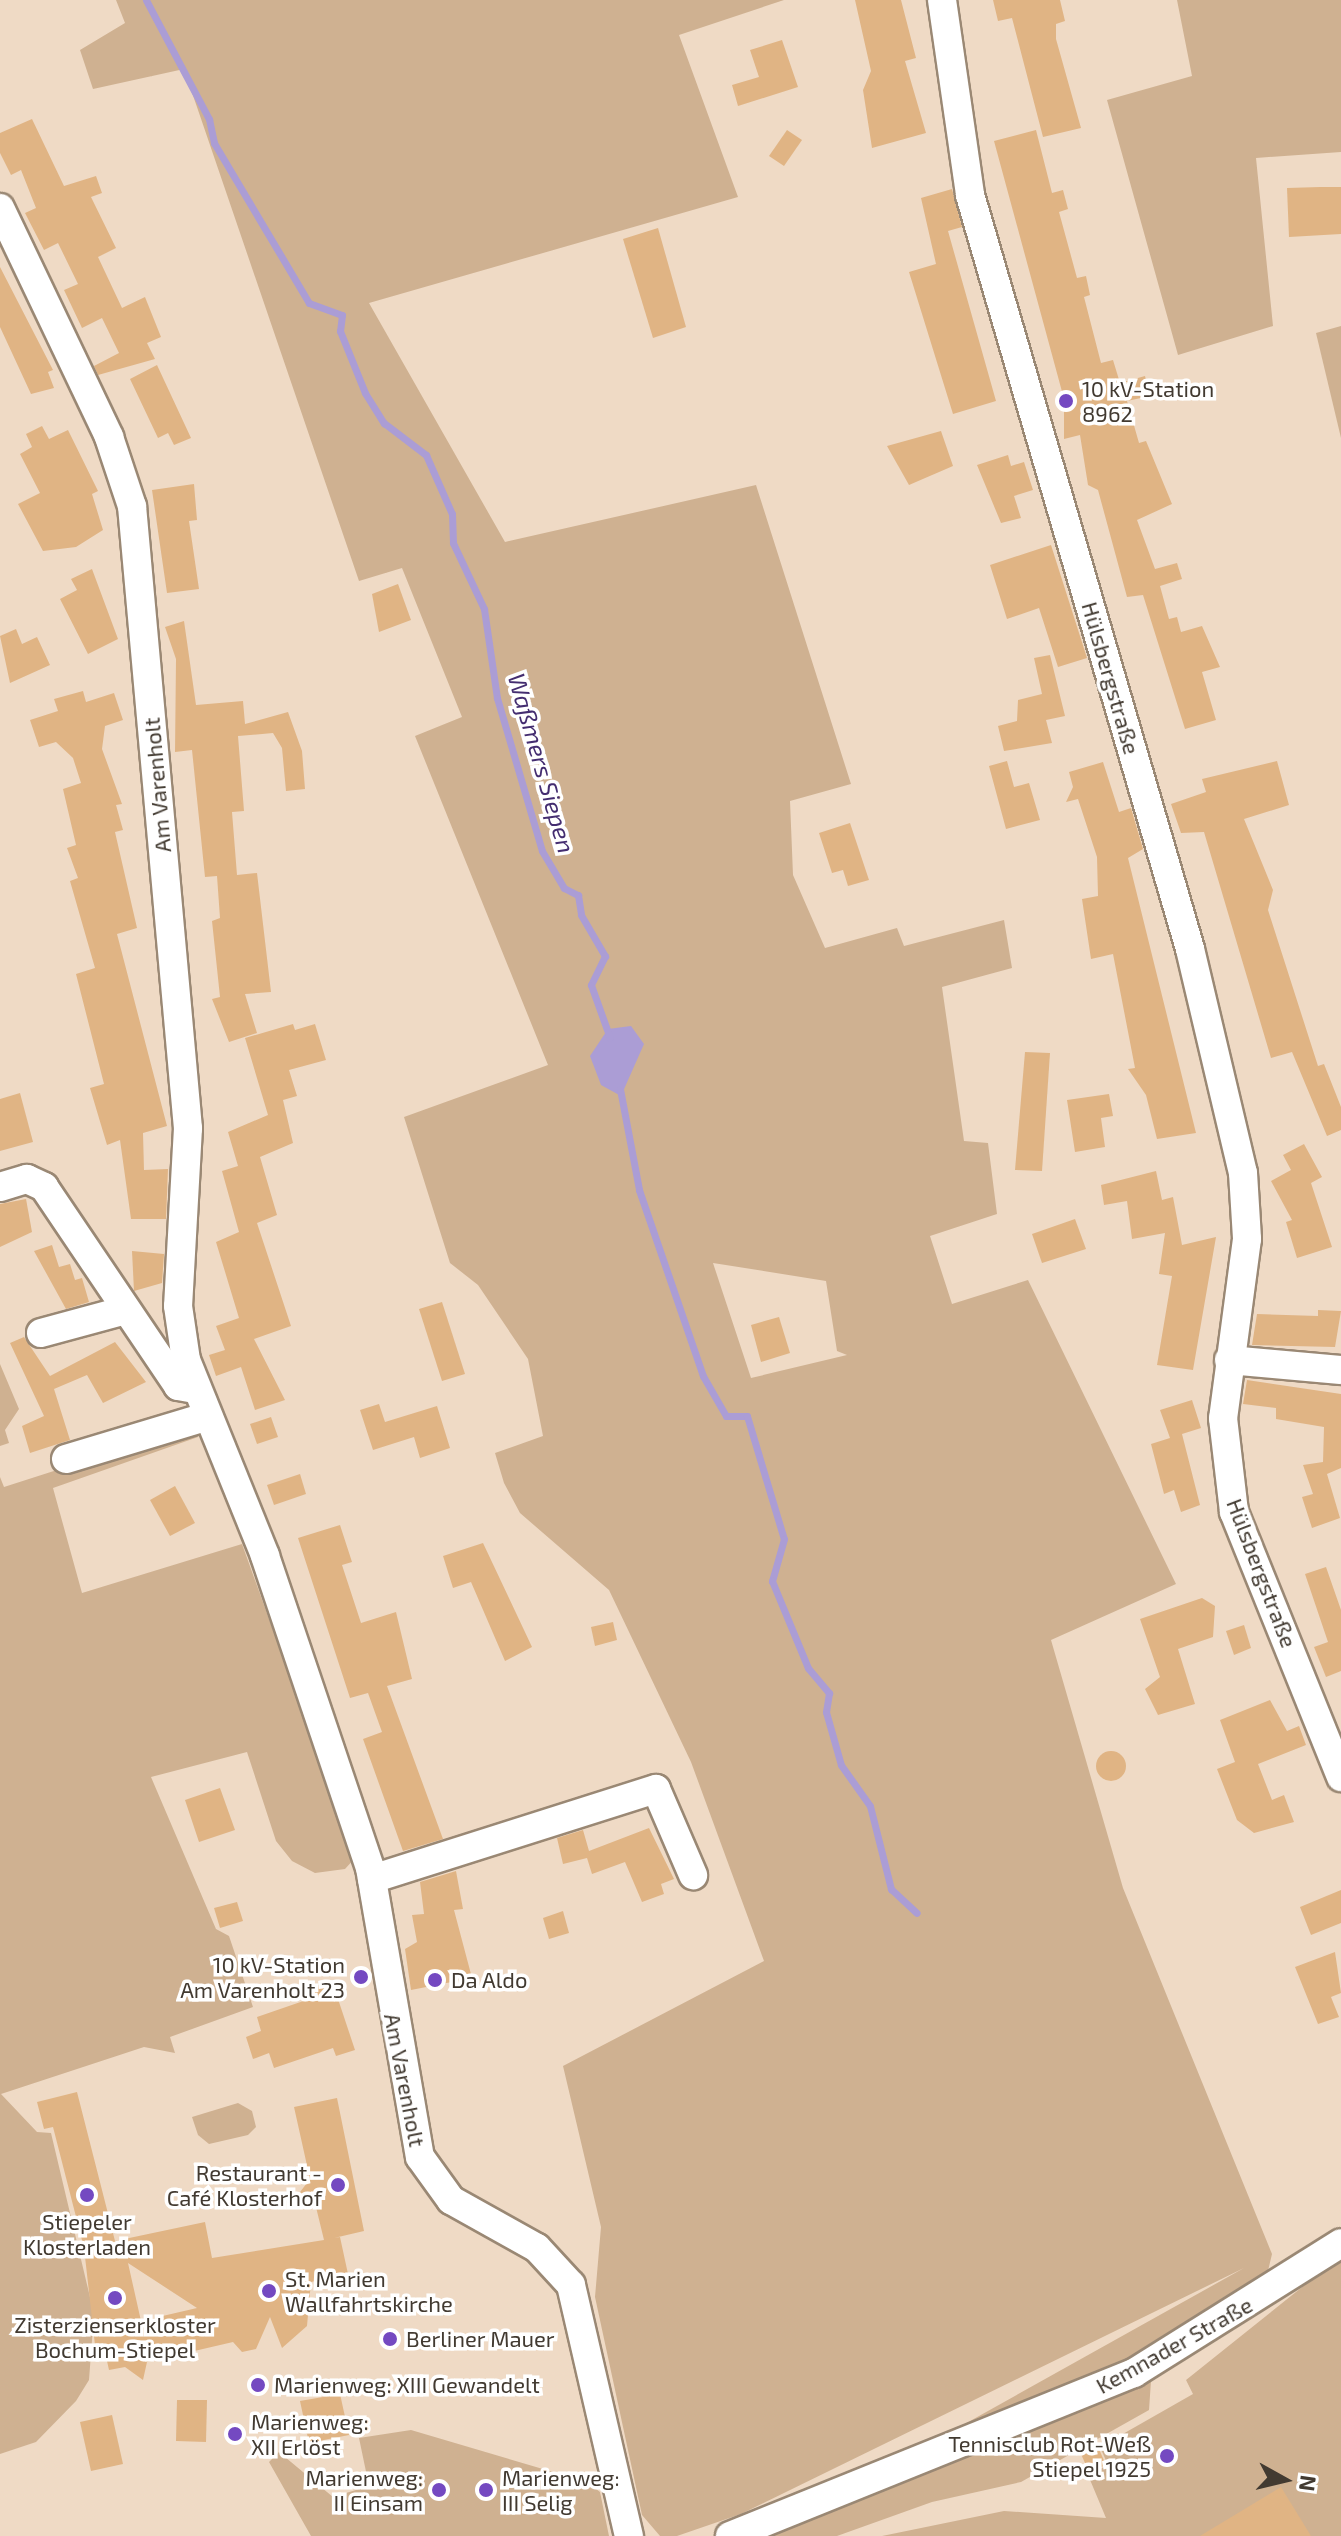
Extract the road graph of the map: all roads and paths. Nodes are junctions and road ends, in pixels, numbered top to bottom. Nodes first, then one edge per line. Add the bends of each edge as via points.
1 (942, 0) edge
2 (0, 208) edge
3 (0, 1187) edge
4 (126, 1310) junction
5 (41, 1333) dead end
6 (1229, 1360) junction
7 (1341, 1370) edge
8 (195, 1389) junction
9 (205, 1417) junction
10 (66, 1459) dead end
11 (1341, 1777) edge
12 (693, 1875) dead end
13 (372, 1879) junction
14 (1341, 2243) edge
15 (629, 2536) edge
16 (730, 2536) edge

1 - 6 street, Hülsbergstraße via 970,195 1190,949 1243,1173 1247,1239
2 - 8 street, Am Varenholt via 72,352 132,506 188,1128 178,1306
3 - 4 street via 27,1179 44,1187
4 - 5 street
4 - 8 street via 178,1386
6 - 7 street
6 - 11 street, Hülsbergstraße via 1223,1454 1234,1512
8 - 9 street, Am Varenholt
9 - 10 street
9 - 13 street, Am Varenholt via 265,1556
12 - 13 street via 656,1789
13 - 15 street, Am Varenholt via 420,2157 451,2200 537,2248 571,2285
14 - 16 street, Kemnader Straße via 1134,2373

